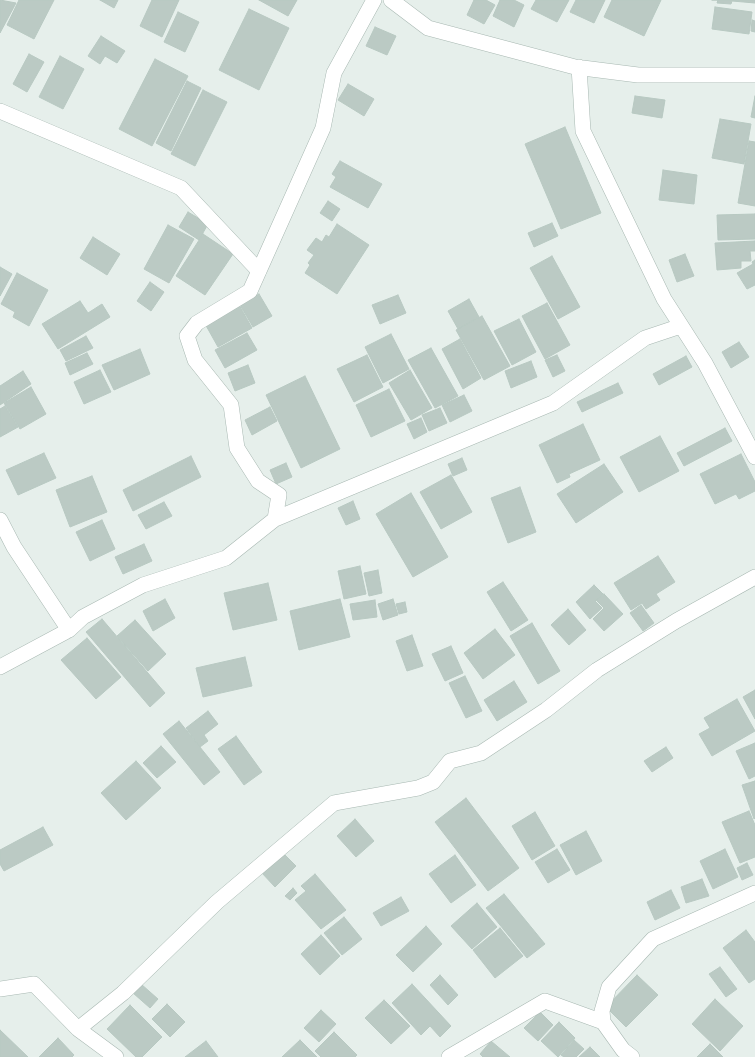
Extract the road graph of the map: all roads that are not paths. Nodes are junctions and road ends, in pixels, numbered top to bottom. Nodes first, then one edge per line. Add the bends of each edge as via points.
1 (374, 0) edge
2 (391, 0) edge
3 (579, 67) junction
4 (755, 75) edge
5 (0, 111) edge
6 (260, 271) junction
7 (681, 326) junction
8 (755, 457) edge
9 (275, 519) junction
10 (0, 520) edge
11 (755, 577) edge
12 (69, 630) junction
13 (0, 667) edge
14 (755, 893) edge
15 (0, 989) edge
16 (603, 1022) junction
17 (78, 1029) junction
18 (116, 1057) edge
19 (448, 1057) edge
20 (632, 1057) edge

1 - 6 street via 334,74 323,128
2 - 3 street via 428,28
3 - 4 street via 638,76
3 - 7 street via 583,131 664,299
5 - 6 street via 181,188
6 - 9 street via 250,291 197,323 187,336 195,360 231,405 237,448 258,481 279,495
7 - 8 street via 705,363
7 - 9 street via 645,338 553,403
9 - 12 street via 226,558 143,585 83,617
10 - 12 street via 14,548
11 - 17 street via 598,670 546,710 481,753 450,761 433,782 418,788 334,803 217,902 122,993
12 - 13 street
14 - 16 street via 654,940 608,987
15 - 17 street via 34,984
16 - 19 street via 545,1001
16 - 20 street
17 - 18 street

